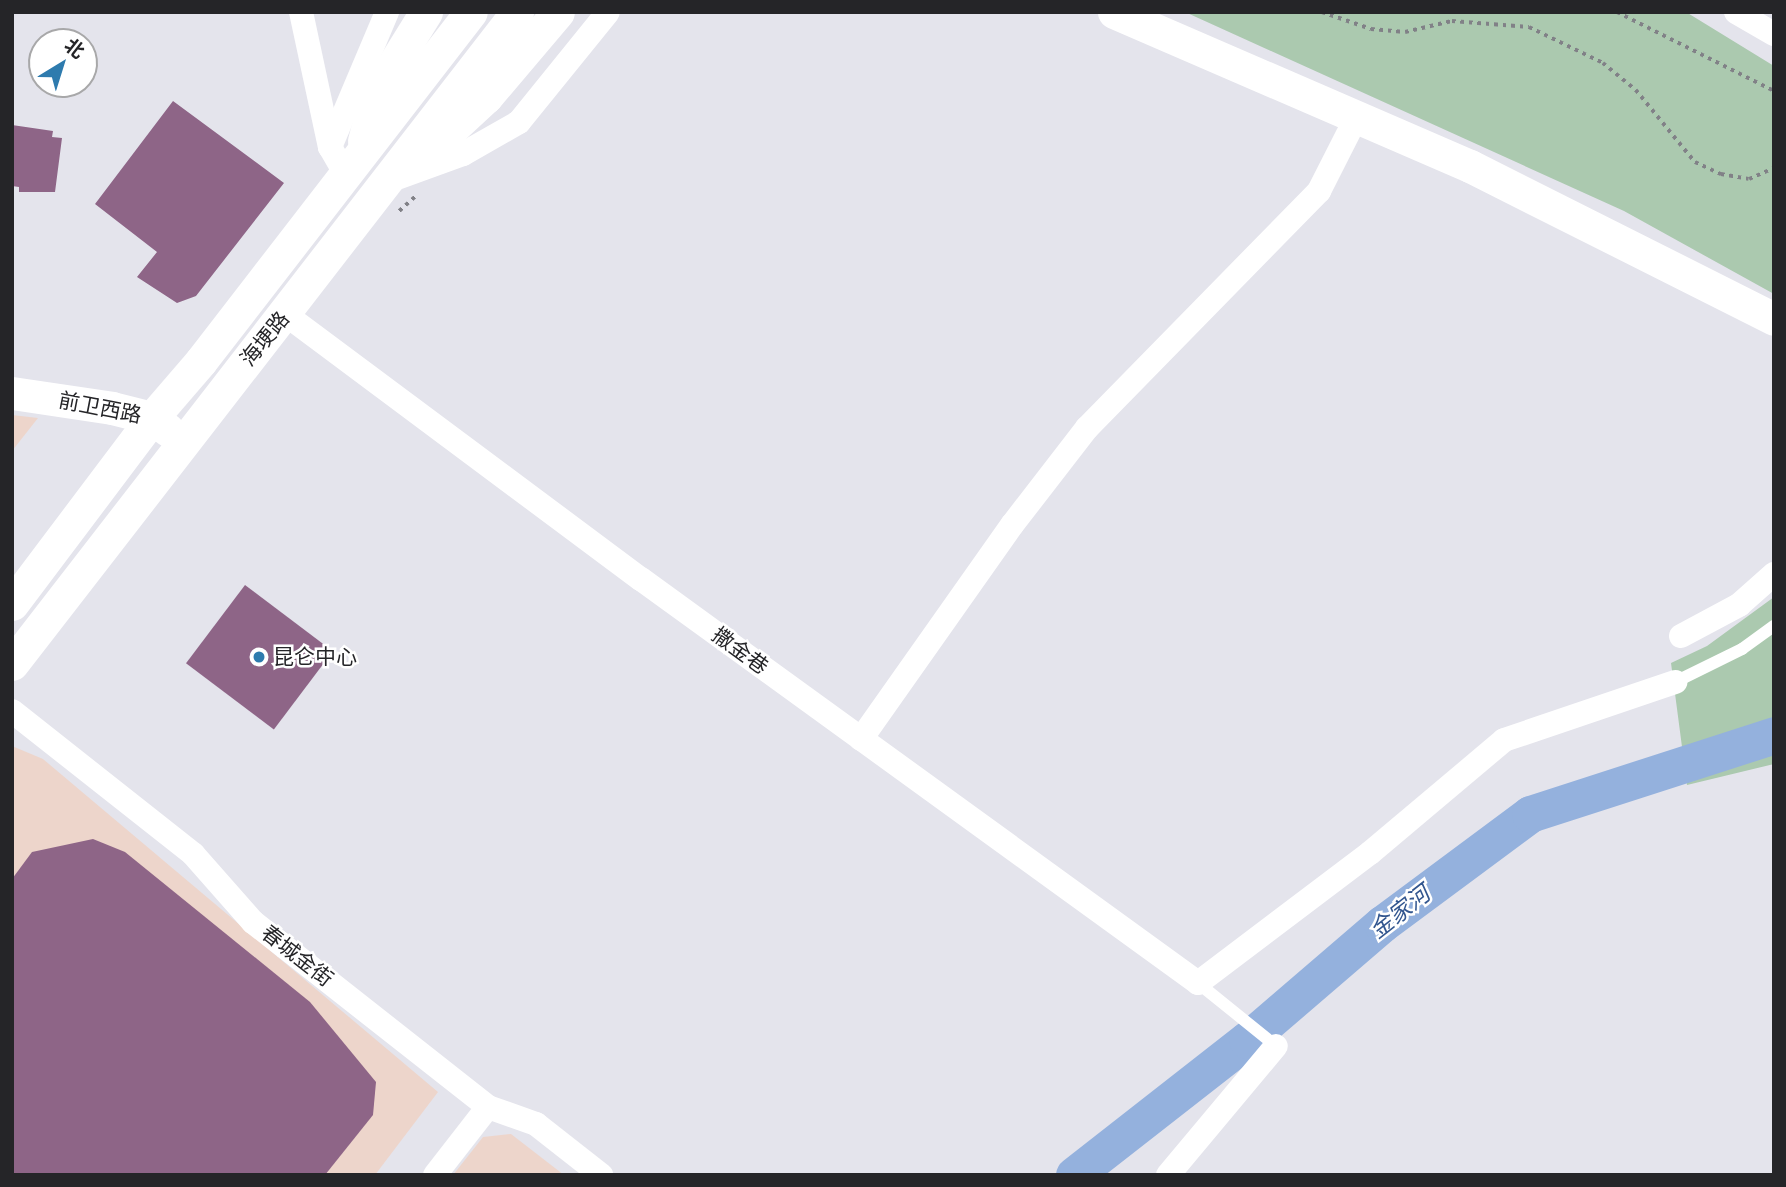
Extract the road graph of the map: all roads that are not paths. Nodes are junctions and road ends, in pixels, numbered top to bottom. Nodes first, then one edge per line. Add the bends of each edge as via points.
1 (301, 12) edge
2 (387, 12) edge
3 (426, 12) edge
4 (471, 12) edge
5 (517, 12) edge
6 (558, 12) edge
7 (608, 12) edge
8 (1114, 12) edge
9 (1736, 12) edge
10 (1774, 34) edge
11 (1355, 120) junction
12 (345, 160) junction
13 (386, 182) junction
14 (285, 314) junction
15 (1774, 318) edge
16 (12, 393) edge
17 (152, 418) junction
18 (181, 440) junction
19 (1774, 574) edge
20 (12, 604) edge
21 (1774, 626) edge
22 (1681, 636) dead end
23 (12, 664) edge
24 (1675, 682) joint
25 (12, 711) edge
26 (861, 739) junction
27 (1198, 983) junction
28 (1276, 1046) joint
29 (488, 1107) junction
30 (435, 1175) edge
31 (601, 1175) edge
32 (1168, 1175) edge

1 - 12 street
2 - 12 street
3 - 12 main road via 377,91
4 - 12 main road, 海埂路
5 - 13 main road, 海埂路
6 - 13 main road via 486,97 442,139
7 - 13 street via 519,122 463,154
8 - 11 main road
9 - 10 street
11 - 15 main road via 1470,166
11 - 26 street via 1319,191 1087,428 1012,524
12 - 17 main road, 海埂路
13 - 14 main road, 海埂路
14 - 18 main road, 海埂路
14 - 26 street, 撒金巷
16 - 17 main road, 前卫西路
17 - 18 main road, 前卫西路
17 - 20 main road, 海埂路
18 - 23 main road, 海埂路
19 - 22 street via 1739,605
21 - 24 lane via 1742,649
24 - 27 street via 1504,740 1370,853
25 - 29 street, 春城金街 via 193,853 253,922
26 - 27 street, 撒金巷
27 - 28 lane
28 - 32 street
29 - 30 street
29 - 31 street, 春城金街 via 536,1124

